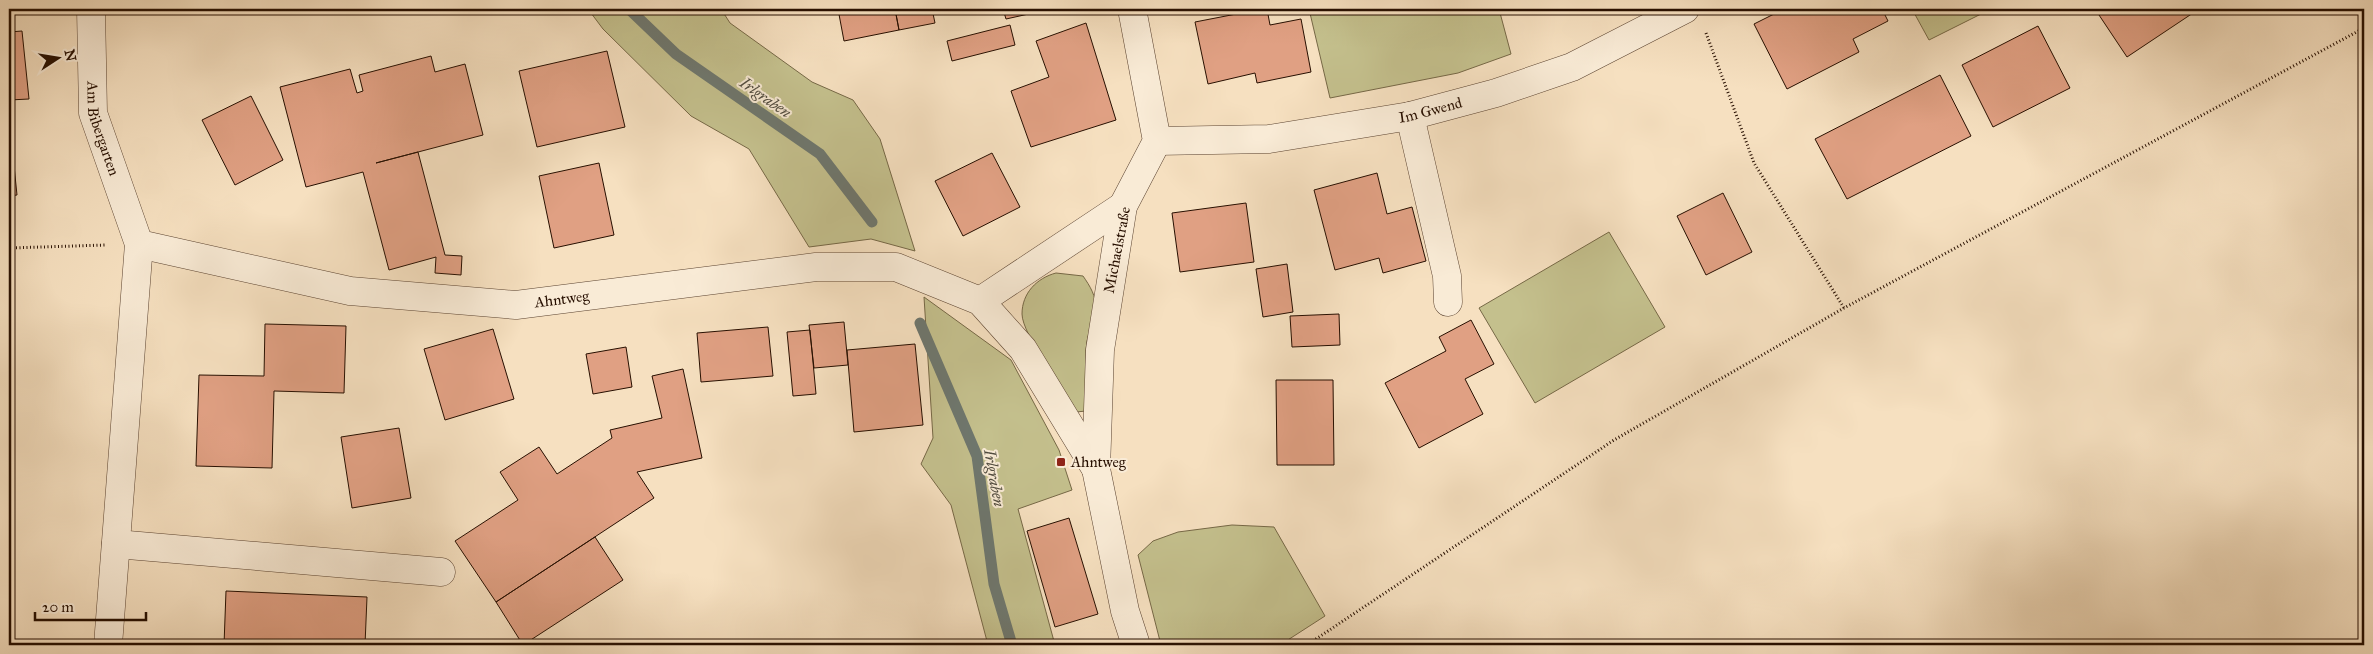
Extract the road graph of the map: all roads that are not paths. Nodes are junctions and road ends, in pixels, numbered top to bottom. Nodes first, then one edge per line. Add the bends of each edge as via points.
1 (91, 9) edge
2 (1132, 9) edge
3 (1695, 18) edge
4 (1410, 116) junction
5 (1157, 141) junction
6 (1123, 206) junction
7 (139, 244) junction
8 (980, 301) junction
9 (1448, 302) dead end
10 (1096, 469) junction
11 (116, 544) junction
12 (441, 572) dead end
13 (108, 645) edge
14 (1136, 645) edge

1 - 7 street, Am Bibergarten via 93,113
2 - 5 street
3 - 4 street, Im Gwend via 1572,67 1496,93
4 - 5 street, Im Gwend via 1269,139
4 - 9 street via 1447,276
5 - 6 street, Michaelstraße
6 - 8 street
6 - 10 street, Michaelstraße via 1100,350
7 - 8 street, Ahntweg via 350,291 516,305 816,267 896,267
7 - 11 street
8 - 10 street, Ahntweg via 1023,349
10 - 14 street via 1124,611
11 - 12 street
11 - 13 street

